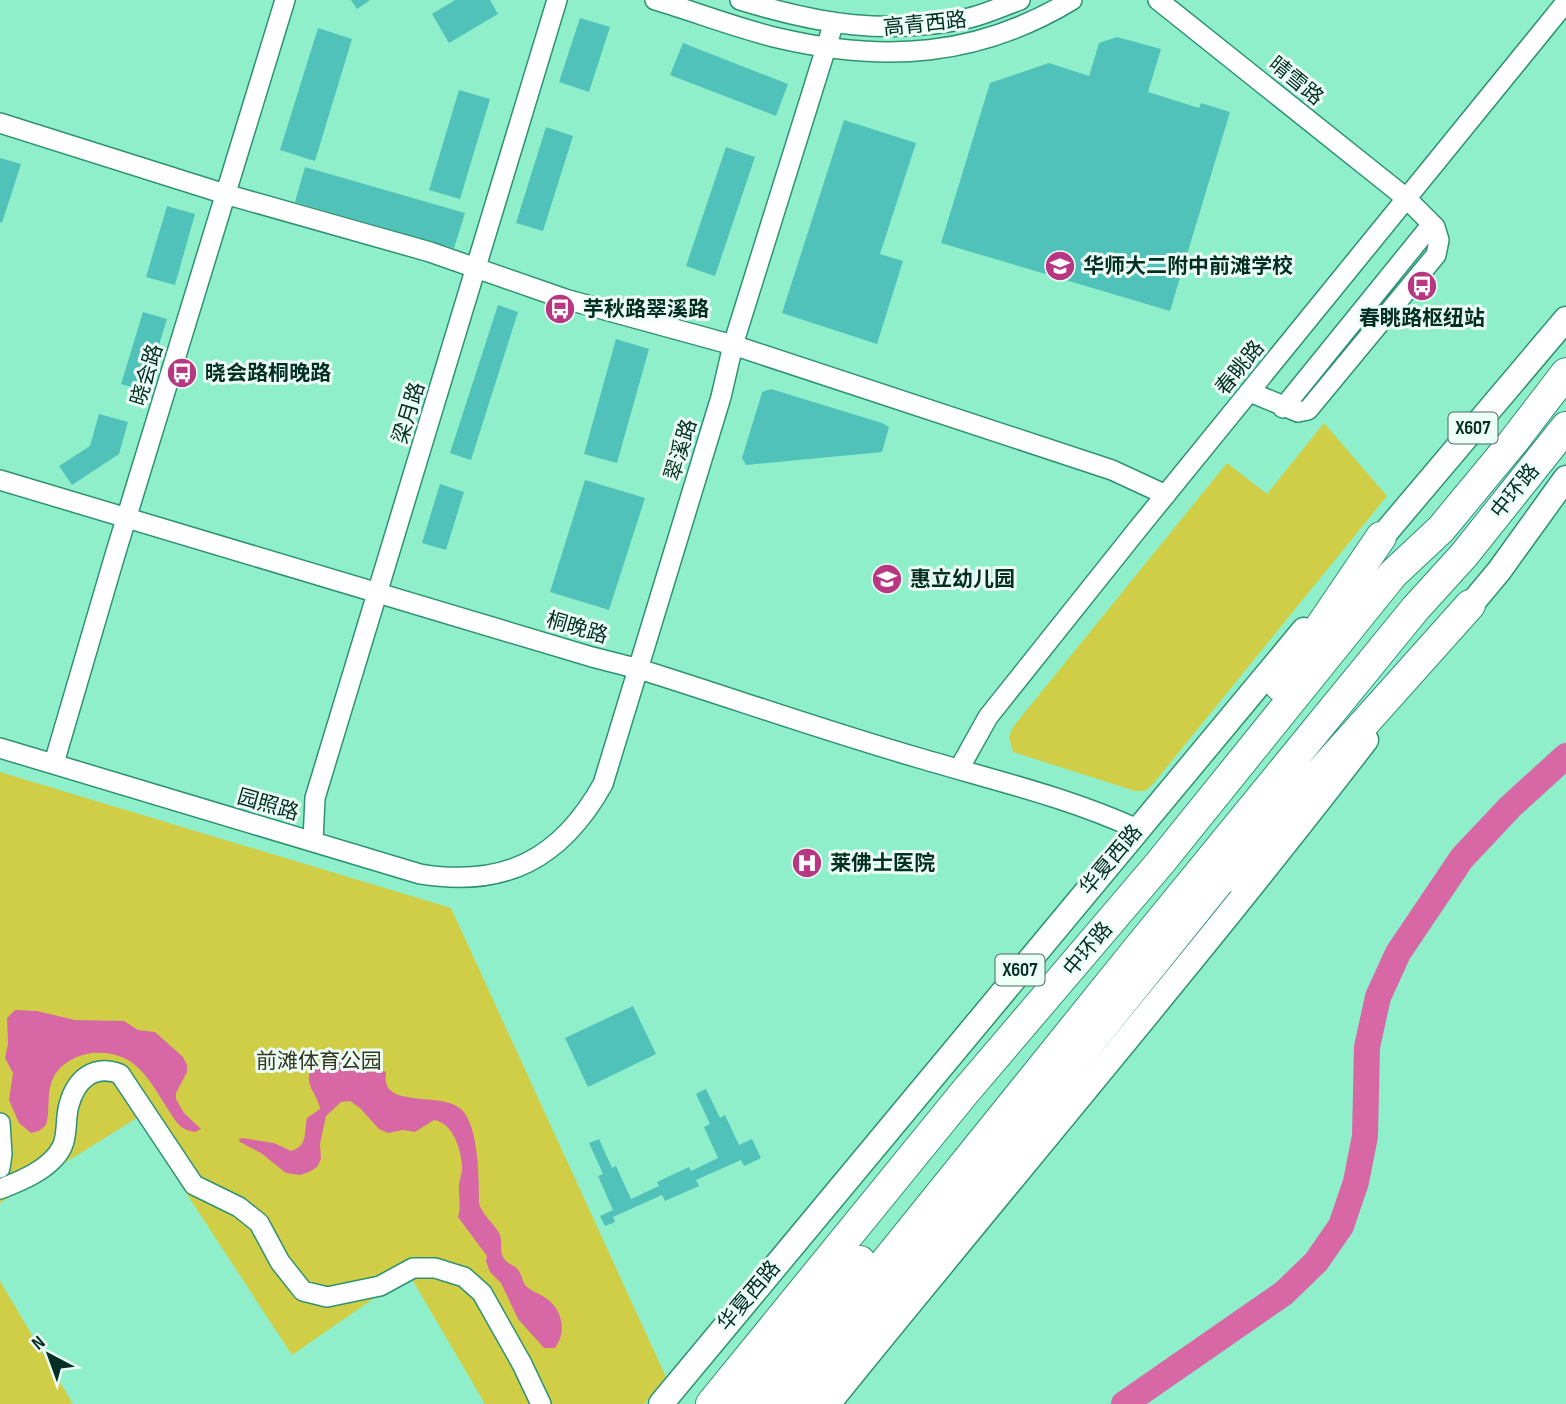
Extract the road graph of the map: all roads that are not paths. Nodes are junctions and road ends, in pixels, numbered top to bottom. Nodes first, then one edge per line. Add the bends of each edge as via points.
1 (285, 0) edge
2 (557, 0) edge
3 (655, 0) edge
4 (740, 0) edge
5 (1020, 0) edge
6 (1072, 0) edge
7 (1158, 0) edge
8 (1566, 2) edge
9 (834, 22) junction
10 (827, 46) junction
11 (0, 122) edge
12 (226, 194) junction
13 (1406, 198) junction
14 (476, 270) junction
15 (1566, 319) edge
16 (733, 345) junction
17 (1566, 373) edge
18 (1250, 393) junction
19 (1566, 427) edge
20 (1566, 478) edge
21 (0, 480) edge
22 (1166, 495) junction
23 (127, 518) junction
24 (1441, 528) junction
25 (1381, 537) junction
26 (1464, 555) junction
27 (379, 592) junction
28 (1469, 605) junction
29 (639, 668) junction
30 (0, 748) edge
31 (54, 763) junction
32 (959, 769) junction
33 (1137, 830) junction
34 (313, 841) junction
35 (525, 863) joint
36 (1160, 863) junction
37 (1185, 924) junction
38 (0, 1123) edge
39 (0, 1168) edge
40 (0, 1180) edge
41 (0, 1188) edge
42 (541, 1404) edge
43 (660, 1404) edge
44 (711, 1404) edge
45 (743, 1404) edge
46 (771, 1404) edge
47 (799, 1404) edge
48 (828, 1404) edge

1 - 12 street, 晓会路
2 - 14 street, 梁月路
3 - 10 street, 高青西路 via 778,38
4 - 9 street, 高青西路
5 - 9 street, 高青西路 via 972,18 919,27
6 - 10 street, 高青西路 via 1041,19 978,42 921,52 865,52
7 - 13 street, 晴雪路
8 - 13 street, 春眺路
9 - 10 street, 翠溪路
10 - 16 street, 翠溪路
11 - 12 street
12 - 14 street
12 - 23 street, 晓会路
13 - 18 street, 春眺路
13 - 18 street, 晴雪路 via 1432,224 1439,240 1436,255 1308,410 1283,408
14 - 16 street
14 - 27 street, 梁月路
15 - 25 main road, 华夏西路 / X607
16 - 22 street via 1112,470
16 - 29 street, 翠溪路
17 - 24 highway, 中环路
18 - 22 street, 春眺路
19 - 26 highway, 中环路
20 - 28 main road
21 - 23 street, 桐晚路
22 - 32 street, 春眺路 via 988,717
23 - 27 street, 桐晚路
23 - 31 street, 晓会路
24 - 36 highway, 中环路 via 1393,574
24 - 45 highway, 中环路 via 1404,589
25 - 33 main road, 华夏西路 / X607
25 - 36 highway
26 - 37 highway, 中环路 via 1412,640
26 - 46 highway, 中环路 via 1415,609
27 - 29 street, 桐晚路
27 - 34 street, 梁月路 via 315,798
28 - 37 highway
28 - 48 main road via 1260,878
29 - 32 street, 桐晚路
29 - 35 street, 翠溪路 via 603,784 591,805 571,830
30 - 31 street, 园照路
31 - 34 street, 园照路
32 - 33 street, 桐晚路 via 1102,813
33 - 43 main road, 华夏西路 / X607
34 - 35 street, 园照路 via 449,878 499,874
36 - 44 highway, 中环路 via 965,1092
37 - 47 highway, 中环路
38 - 39 street
40 - 41 street
41 - 42 street via 26,1179 62,1147 69,1105 78,1084 106,1069 120,1074 194,1185 240,1207 259,1223 280,1262 303,1291 327,1297 380,1286 413,1268 435,1268 464,1277 482,1293

